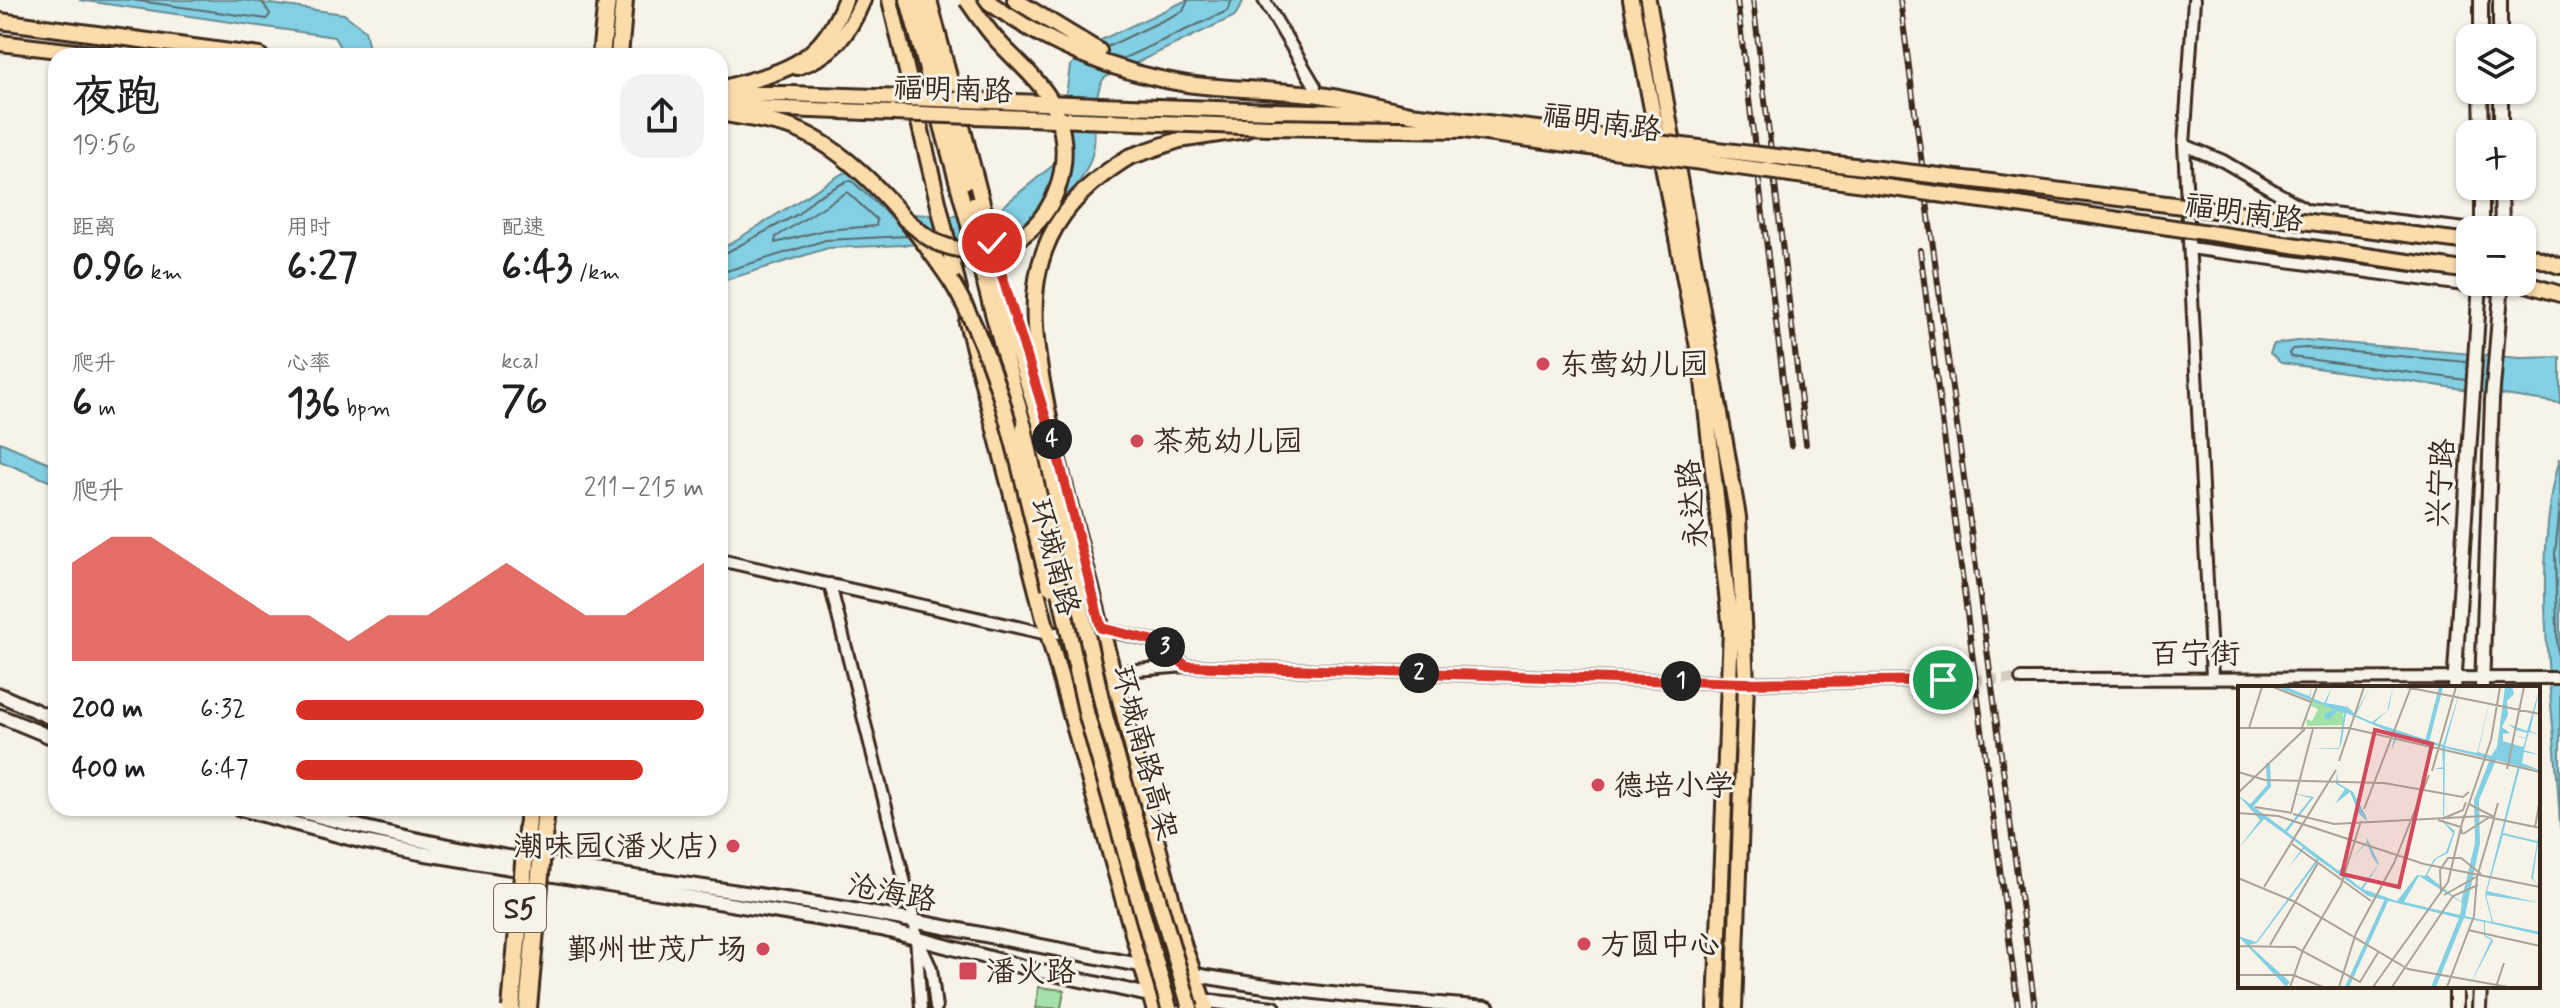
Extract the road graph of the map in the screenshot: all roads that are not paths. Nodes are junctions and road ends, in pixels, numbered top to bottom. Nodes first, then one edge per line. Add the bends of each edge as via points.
1 (607, 0) edge
2 (624, 0) edge
3 (845, 0) edge
4 (863, 0) edge
5 (890, 0) edge
6 (908, 0) edge
7 (920, 0) edge
8 (929, 0) edge
9 (967, 0) edge
10 (986, 0) edge
11 (1015, 0) edge
12 (1264, 0) edge
13 (1631, 0) edge
14 (1648, 0) edge
15 (2194, 0) edge
16 (2481, 0) edge
17 (2500, 0) edge
18 (2, 21) edge
19 (2481, 24) edge
20 (2500, 24) edge
21 (0, 43) edge
22 (201, 48) edge
23 (602, 48) edge
24 (620, 48) edge
25 (48, 49) edge
26 (790, 70) junction
27 (1146, 75) junction
28 (1315, 86) dead end
29 (728, 89) edge
30 (728, 92) edge
31 (728, 110) edge
32 (728, 112) edge
33 (1410, 114) junction
34 (1269, 127) junction
35 (2184, 145) junction
36 (903, 217) junction
37 (2456, 228) edge
38 (2456, 240) edge
39 (2190, 248) junction
40 (2536, 258) edge
41 (2560, 266) edge
42 (2456, 269) edge
43 (2456, 281) edge
44 (2536, 287) edge
45 (2560, 294) edge
46 (2479, 296) edge
47 (2500, 296) edge
48 (728, 562) edge
49 (830, 584) junction
50 (1101, 628) junction
51 (1048, 634) junction
52 (1186, 666) junction
53 (1112, 672) junction
54 (2212, 676) junction
55 (2560, 678) edge
56 (2021, 679) tunnel mouth
57 (1943, 680) tunnel mouth
58 (1731, 683) junction
59 (1746, 683) junction
60 (2454, 683) edge
61 (2482, 683) edge
62 (0, 695) edge
63 (0, 716) edge
64 (48, 716) edge
65 (1087, 716) junction
66 (1105, 716) junction
67 (48, 736) edge
68 (268, 816) edge
69 (321, 816) edge
70 (528, 816) edge
71 (545, 816) edge
72 (915, 923) junction
73 (917, 938) junction
74 (1140, 966) junction
75 (1193, 973) junction
76 (2480, 988) edge
77 (1151, 1002) edge
78 (1200, 1006) edge
79 (511, 1008) edge
80 (528, 1008) edge
81 (921, 1008) edge
82 (936, 1008) edge
83 (1169, 1008) edge
84 (1274, 1008) edge
85 (1488, 1008) edge
86 (1716, 1008) edge
87 (1734, 1008) edge
88 (2479, 1008) edge

1 - 23 highway
2 - 24 highway
3 - 26 main road via 834,29
4 - 26 main road via 837,46
5 - 51 main road, 环城南路
6 - 65 main road, 环城南路高架, bridge via 1024,427
7 - 66 main road, 环城南路高架, bridge via 973,205 1040,423
8 - 50 main road, 环城南路 via 980,202 1060,464
9 - 36 main road, bridge via 1057,111 1066,153 1060,188 1030,229 1014,242 984,251 936,242
10 - 27 main road via 1035,34
11 - 27 main road via 1071,37
12 - 28 street
13 - 58 main road, 永达路 via 1701,363 1729,602
14 - 59 main road, 永达路 via 1738,517
15 - 35 street
16 - 19 main road
17 - 20 main road
18 - 22 main road
21 - 25 main road
26 - 29 main road
27 - 33 main road via 1187,84 1322,95
30 - 33 main road, 福明南路, bridge
31 - 34 main road, 福明南路, bridge
32 - 36 main road via 811,138 842,157
33 - 38 main road, 福明南路, bridge
34 - 42 main road, 福明南路, bridge via 1464,130
34 - 66 main road, bridge via 1179,140 1129,157 1098,175 1069,203 1041,261 1032,313 1039,367
35 - 37 street via 2223,161 2307,210
35 - 39 street
36 - 65 main road, bridge via 974,320
39 - 43 street
39 - 54 street
40 - 41 main road
44 - 45 main road
46 - 60 main road, 兴宁路
47 - 61 main road, 兴宁路
48 - 49 street
49 - 51 street
49 - 72 street
50 - 51 street
50 - 52 street via 1159,642
50 - 53 main road, 环城南路
51 - 74 main road, 环城南路
52 - 53 street
52 - 58 street
53 - 75 main road, 环城南路
54 - 56 street, 百宁街
54 - 60 street, 百宁街
55 - 61 street, 百宁街
57 - 59 street
58 - 59 street
58 - 86 main road, 永达路
59 - 87 main road, 永达路
60 - 61 street, 百宁街
62 - 64 main road
63 - 67 main road
65 - 83 main road, 环城南路高架, bridge
66 - 78 main road, 环城南路高架, bridge
68 - 73 main road, 沧海路 via 375,844
69 - 72 main road, 沧海路 via 554,863
70 - 79 highway, S5, bridge
71 - 80 highway, S5, bridge
72 - 73 street
72 - 74 main road, 沧海路
73 - 77 main road, 沧海路
73 - 81 street
73 - 82 street via 931,968
74 - 75 main road, 沧海路
74 - 77 main road, 环城南路
75 - 78 main road, 环城南路
75 - 85 main road, 沧海路 via 1300,991
76 - 88 main road
77 - 78 main road, 沧海路
78 - 84 main road, 沧海路

